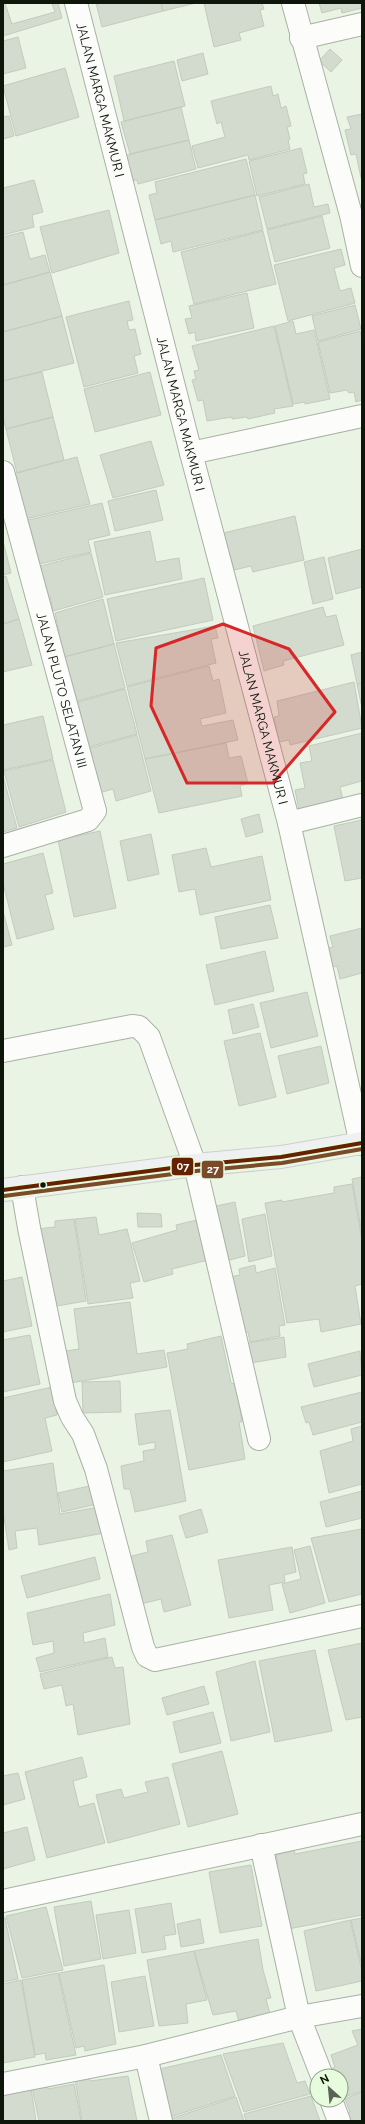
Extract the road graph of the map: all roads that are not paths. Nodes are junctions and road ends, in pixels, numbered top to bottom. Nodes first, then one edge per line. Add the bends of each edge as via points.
1 (76, 3) edge
2 (293, 3) edge
3 (362, 24) edge
4 (301, 38) junction
5 (356, 213) edge
6 (362, 266) edge
7 (362, 416) edge
8 (191, 452) junction
9 (3, 472) edge
10 (362, 805) edge
11 (289, 823) junction
12 (3, 846) edge
13 (3, 1051) edge
14 (362, 1143) edge
15 (195, 1165) junction
16 (13, 1189) edge
17 (259, 1439) dead end
18 (362, 1616) edge
19 (362, 1824) edge
20 (261, 1845) junction
21 (3, 1901) edge
22 (362, 2006) edge
23 (299, 2016) junction
24 (146, 2056) junction
25 (319, 2068) edge
26 (3, 2084) edge
27 (334, 2108) edge
28 (161, 2121) edge
29 (339, 2121) edge

1 - 8 street, JALAN MARGA MAKMUR I
2 - 4 street
3 - 4 street
4 - 5 street
5 - 6 street
7 - 8 street
8 - 11 street, JALAN MARGA MAKMUR I
9 - 12 street, JALAN PLUTO SELATAN III via 95,811 88,820
10 - 11 street
11 - 14 street, JALAN MARGA MAKMUR I
13 - 15 street via 132,1026 139,1027 149,1037
14 - 15 main road via 281,1157
15 - 16 main road
15 - 17 street
16 - 18 street via 29,1228 66,1402 83,1434 96,1469 147,1656 155,1660
19 - 20 street
20 - 21 street
20 - 23 street
22 - 23 street
23 - 24 street
23 - 25 street
24 - 26 street
24 - 28 street
27 - 29 street

